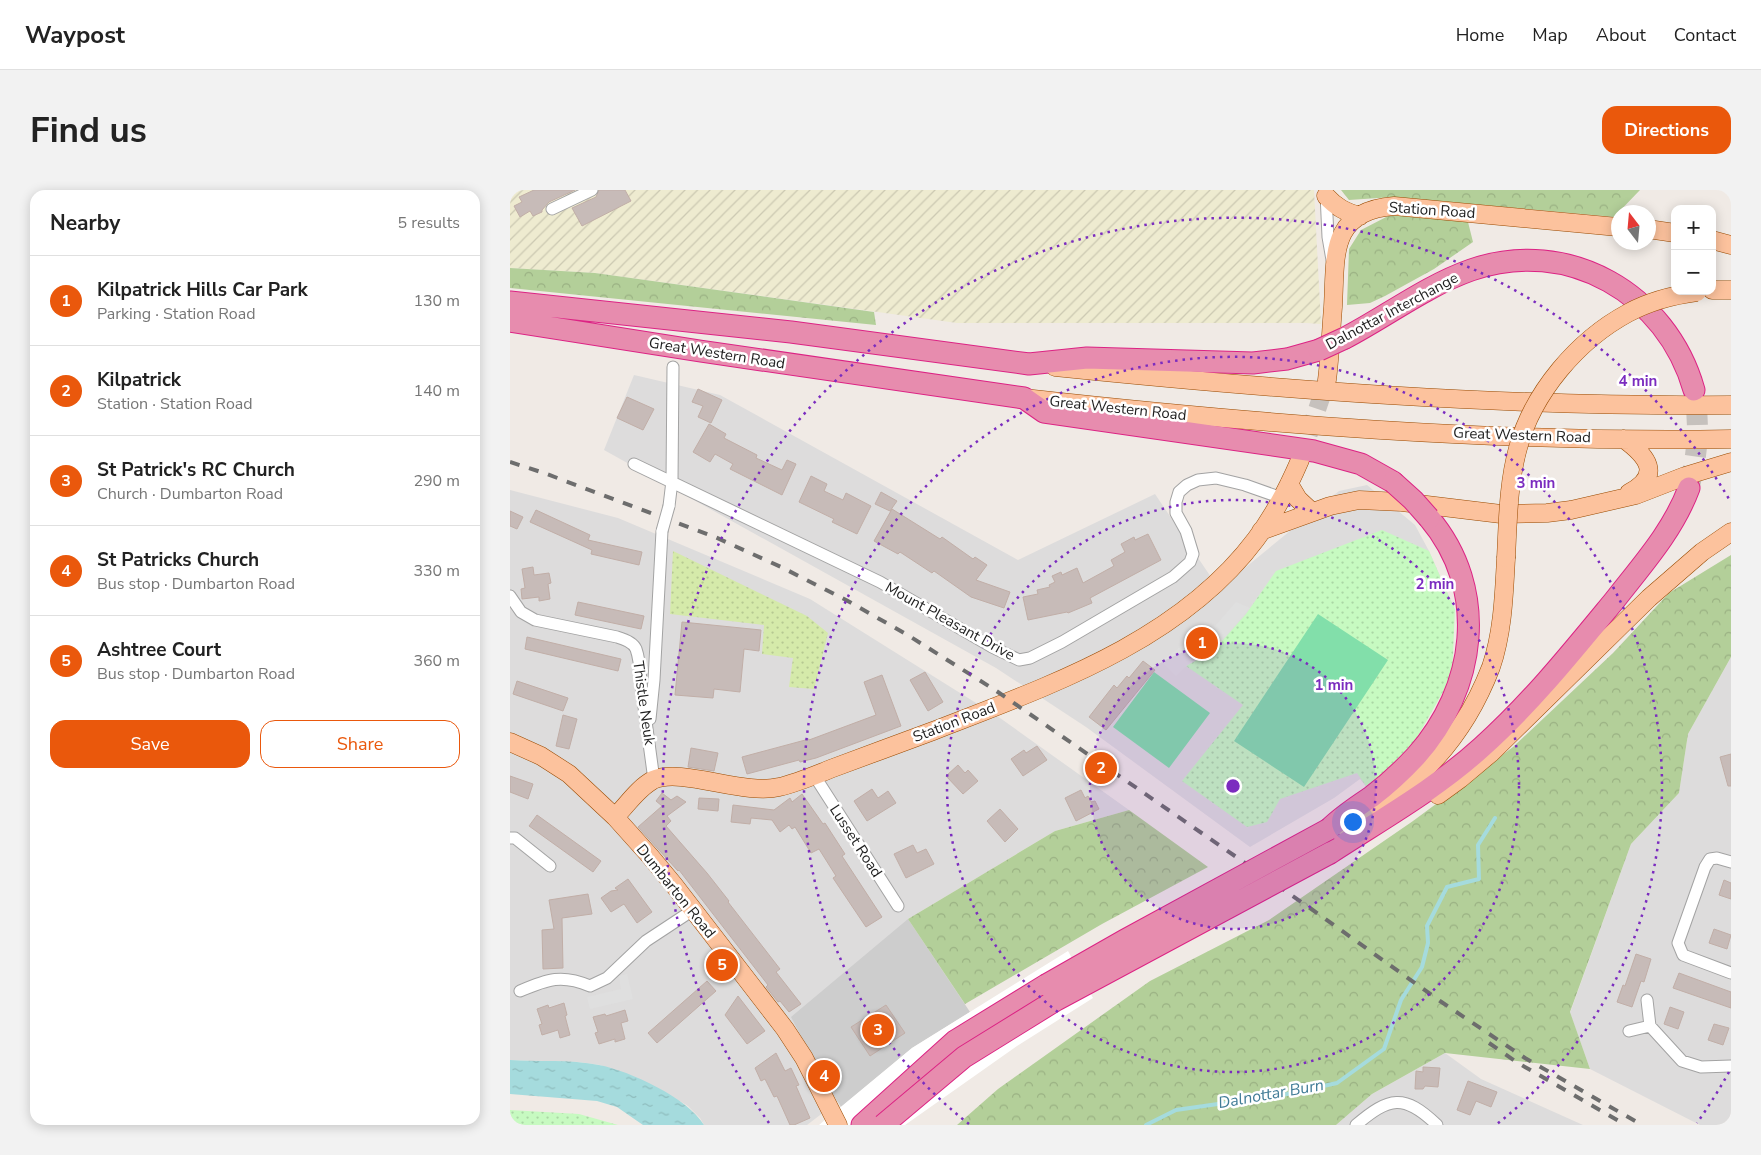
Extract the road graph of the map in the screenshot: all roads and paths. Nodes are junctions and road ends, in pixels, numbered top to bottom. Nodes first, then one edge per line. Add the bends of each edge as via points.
1 (592, 190) edge
2 (1326, 193) edge
3 (552, 209) dead end
4 (1360, 216) junction
5 (1611, 225) edge
6 (1656, 230) edge
7 (1671, 232) edge
8 (1716, 241) edge
9 (1731, 245) edge
10 (1334, 267) junction
11 (1716, 290) edge
12 (1731, 290) edge
13 (1684, 295) edge
14 (510, 302) edge
15 (510, 320) edge
16 (1029, 364) junction
17 (673, 367) dead end
18 (1326, 380) tunnel mouth
19 (1694, 390) tunnel mouth
20 (1024, 398) junction
21 (1731, 405) edge
22 (1624, 439) junction
23 (1731, 439) edge
24 (1300, 460) tunnel mouth
25 (1731, 462) edge
26 (634, 464) dead end
27 (672, 481) junction
28 (1689, 488) tunnel mouth
29 (1286, 491) junction
30 (1619, 498) junction
31 (1312, 512) junction
32 (1261, 531) junction
33 (1731, 532) edge
34 (510, 596) edge
35 (648, 728) junction
36 (510, 742) edge
37 (814, 775) junction
38 (654, 780) junction
39 (615, 817) junction
40 (1329, 829) junction
41 (510, 838) edge
42 (1330, 853) junction
43 (1731, 862) edge
44 (550, 866) dead end
45 (898, 906) dead end
46 (693, 910) junction
47 (1731, 973) edge
48 (520, 990) dead end
49 (1647, 1000) dead end
50 (1650, 1026) junction
51 (1629, 1031) dead end
52 (1731, 1066) edge
53 (838, 1125) edge
54 (862, 1125) edge
55 (883, 1125) edge
56 (1356, 1125) edge
57 (1437, 1125) edge

1 - 3 street
2 - 4 main road via 1340,208
2 - 10 street via 1328,237
4 - 5 main road, Station Road via 1394,206
4 - 10 main road, Station Road via 1341,237
6 - 7 main road
8 - 9 main road
10 - 18 main road, Station Road
11 - 12 main road
13 - 40 main road, bridge via 1651,303 1618,318 1598,332 1554,378 1540,399 1518,446 1510,493 1501,620 1491,666 1476,700 1434,761 1409,785 1354,821
14 - 16 highway, Great Western Road via 810,335
15 - 20 highway, Great Western Road
16 - 19 highway, Dalnottar Interchange, bridge via 1087,358 1253,363 1287,359 1345,338 1434,287 1471,270 1529,260 1560,263 1588,272 1614,284 1650,310 1678,349
16 - 21 main road, Great Western Road via 1391,396
17 - 27 street
20 - 22 main road, Great Western Road via 1303,426
20 - 40 highway, bridge via 1044,412 1329,454 1361,464 1392,482 1414,500 1438,529 1452,555 1468,609 1467,649 1458,688 1436,729 1417,755 1388,783
22 - 23 main road, Great Western Road
22 - 30 main road via 1640,452 1648,473 1638,488
24 - 29 main road, Station Road
25 - 30 main road
26 - 27 street, Mount Pleasant Drive
27 - 29 street, Mount Pleasant Drive via 880,582 1019,660 1030,658 1071,637 1173,577 1190,562 1193,554 1186,530 1176,513 1179,492 1187,485 1216,478
27 - 35 street, bridge via 662,532 654,680
28 - 42 highway via 1680,511 1653,551 1532,700 1430,790
29 - 31 main road
29 - 32 main road, Station Road
30 - 31 main road via 1571,510 1525,514 1482,513 1377,500 1359,500
31 - 32 main road
32 - 37 main road, Station Road via 1201,597 1122,650 1030,692
33 - 42 main road via 1702,552 1649,598 1476,767 1394,822 1352,846
34 - 35 street, Thistle Neuk via 521,612 535,620 627,640 635,648
35 - 38 street, Thistle Neuk
36 - 39 main road, Dumbarton Road via 569,774
37 - 38 main road, Station Road via 778,788 763,789 679,778
37 - 45 street, Lusset Road
38 - 39 main road
39 - 46 main road, Dumbarton Road
40 - 54 highway, bridge via 1046,985 955,1041
41 - 44 street via 515,838 535,862
42 - 55 highway, bridge via 1056,1000 964,1057
43 - 47 street via 1710,859 1678,944 1684,955
46 - 48 street via 646,941 607,978 590,986 577,980 557,978
46 - 53 main road, Dumbarton Road via 794,1042
49 - 50 street
50 - 51 street
50 - 52 street via 1682,1061 1701,1067
56 - 57 street via 1375,1109 1393,1103 1413,1105

